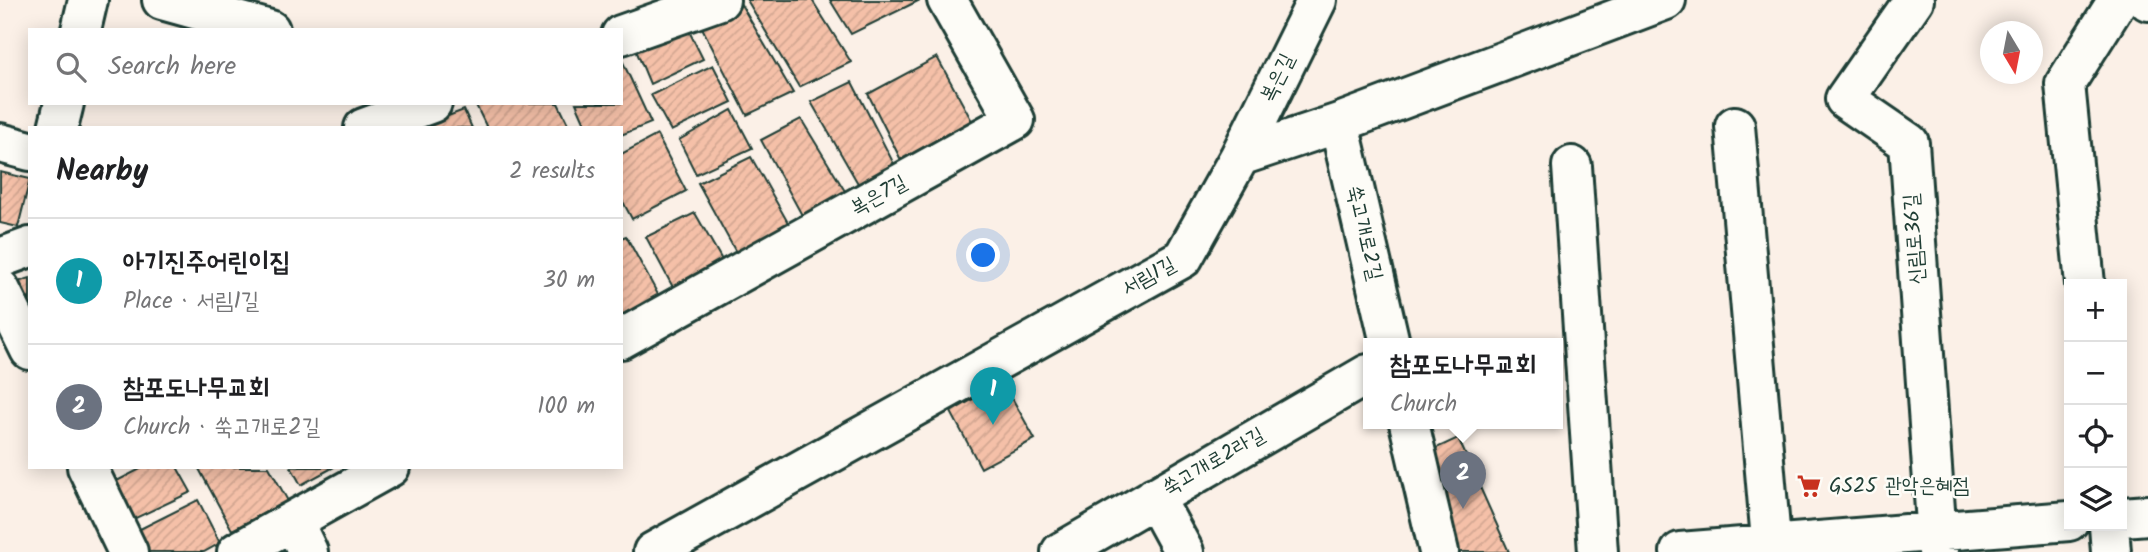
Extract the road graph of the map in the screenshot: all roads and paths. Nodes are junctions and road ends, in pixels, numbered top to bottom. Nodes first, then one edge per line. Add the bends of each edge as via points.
1 (88, 0) edge
2 (162, 0) edge
3 (720, 0) edge
4 (947, 0) edge
5 (1317, 0) edge
6 (1666, 0) edge
7 (1914, 0) edge
8 (2118, 0) edge
9 (1623, 9) edge
10 (626, 23) edge
11 (81, 28) edge
12 (263, 28) edge
13 (64, 105) edge
14 (426, 105) edge
15 (1339, 123) junction
16 (58, 126) edge
17 (369, 126) edge
18 (1735, 126) dead end
19 (0, 143) edge
20 (28, 150) edge
21 (1240, 156) junction
22 (1572, 166) dead end
23 (28, 248) edge
24 (0, 258) edge
25 (2084, 279) edge
26 (0, 289) edge
27 (623, 338) edge
28 (1389, 338) edge
29 (28, 346) edge
30 (1363, 377) edge
31 (1410, 429) edge
32 (88, 469) edge
33 (387, 469) edge
34 (1154, 497) junction
35 (2148, 515) edge
36 (2127, 517) edge
37 (2064, 522) edge
38 (2109, 531) edge
39 (301, 536) edge
40 (1937, 542) edge
41 (1772, 549) edge
42 (128, 552) edge
43 (237, 552) edge
44 (653, 552) edge
45 (1060, 552) edge
46 (1184, 552) edge
47 (1439, 552) edge
48 (1598, 552) edge
49 (1680, 552) edge
50 (2111, 552) edge

1 - 11 street
2 - 12 street
3 - 10 street
4 - 27 street, 복은7길 via 1016,120
5 - 21 street, 복은길
6 - 9 street
7 - 40 street, 신림로36길 via 1845,99 1909,143
8 - 25 street via 2065,84
9 - 15 street
13 - 16 street
14 - 17 street
15 - 21 street
15 - 28 street, 쑥고개로2길
18 - 41 street
19 - 20 street
21 - 44 street, 서림1길 via 1183,258
22 - 48 street
23 - 24 street
26 - 29 street
30 - 34 street, 쑥고개로2라길
31 - 47 street
32 - 42 street
33 - 39 street
34 - 45 street, 쑥고개로2라길
34 - 46 street
35 - 36 street
37 - 40 street
38 - 50 street
39 - 43 street
40 - 41 street
41 - 49 street

